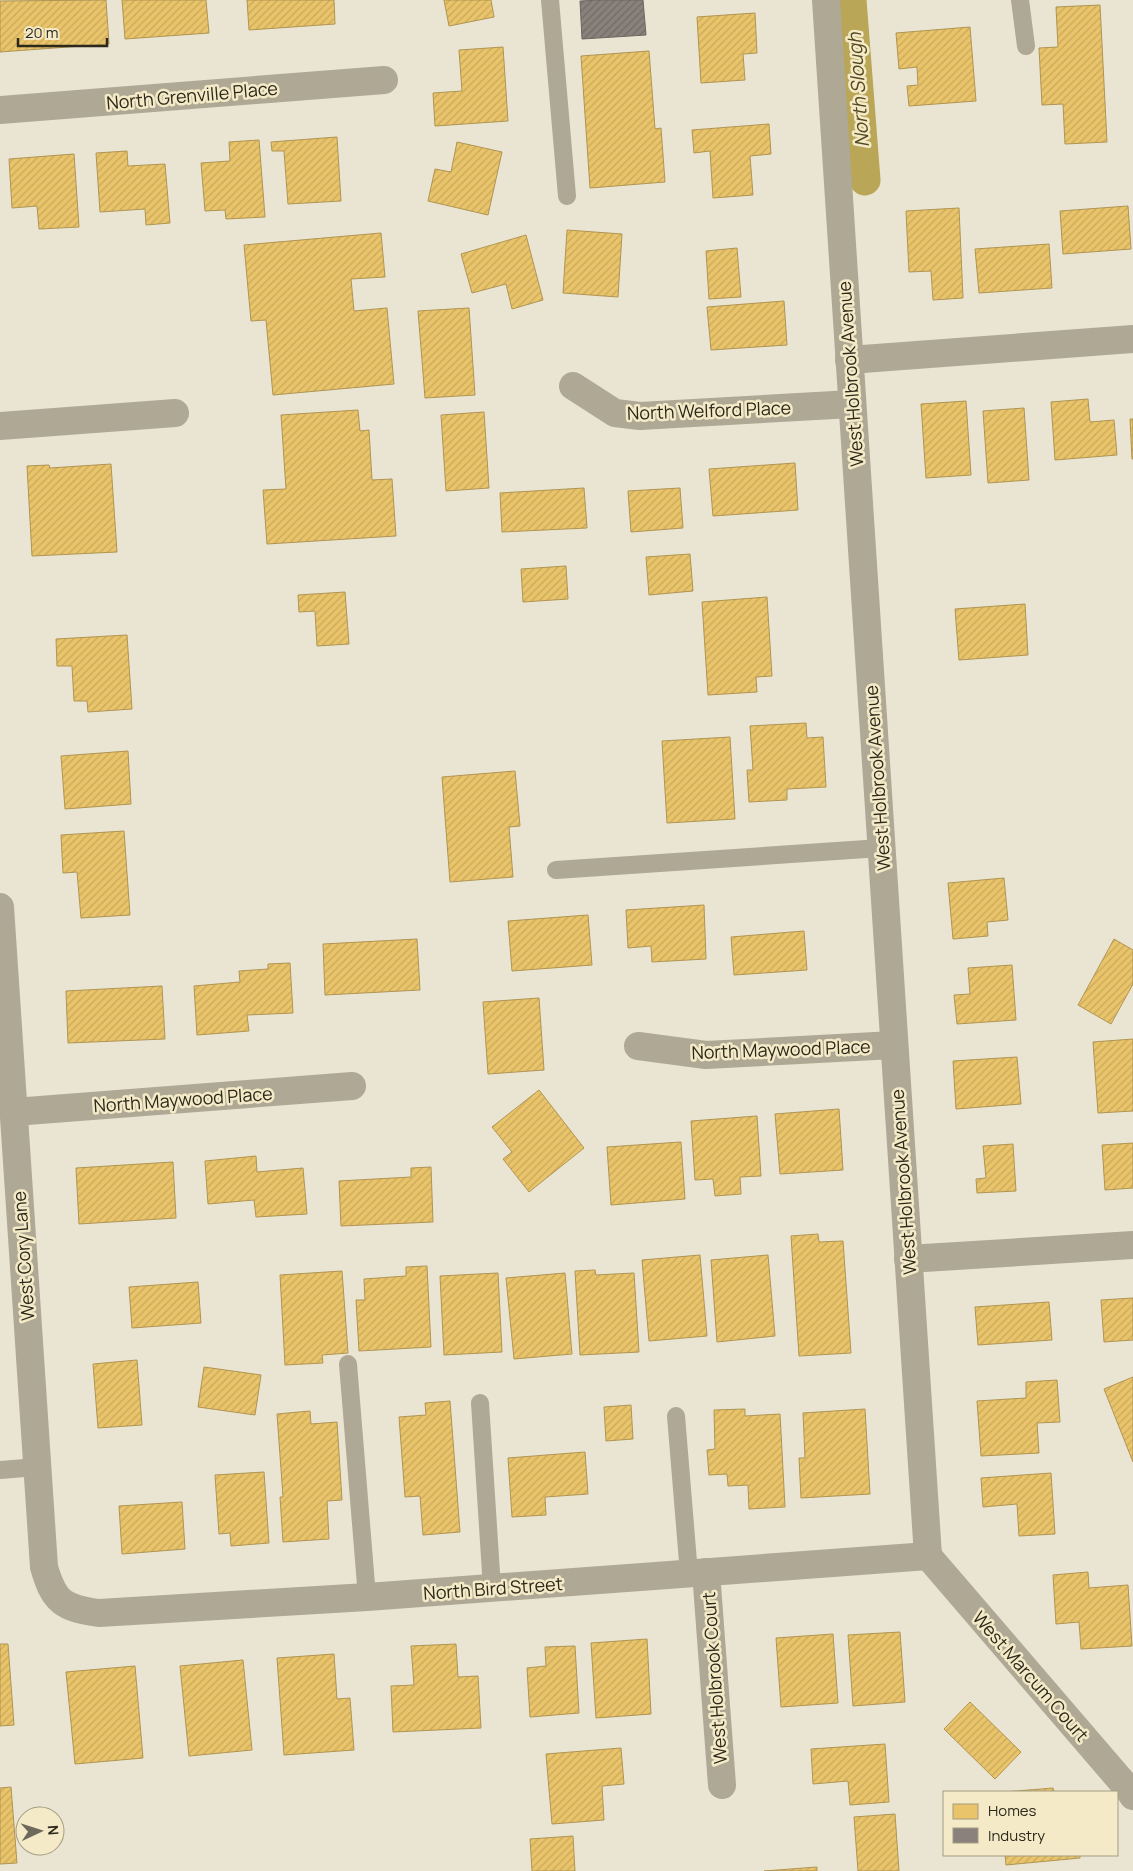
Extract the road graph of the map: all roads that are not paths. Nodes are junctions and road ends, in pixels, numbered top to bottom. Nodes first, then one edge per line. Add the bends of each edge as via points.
1 (550, 0) edge
2 (826, 0) edge
3 (1020, 0) edge
4 (1026, 46) dead end
5 (384, 80) dead end
6 (0, 110) edge
7 (568, 196) dead end
8 (1133, 339) edge
9 (849, 360) junction
10 (573, 386) dead end
11 (852, 404) junction
12 (176, 413) dead end
13 (0, 426) edge
14 (881, 848) junction
15 (556, 870) dead end
16 (0, 908) edge
17 (894, 1045) junction
18 (638, 1046) dead end
19 (352, 1086) dead end
20 (14, 1112) junction
21 (1133, 1245) edge
22 (908, 1259) junction
23 (348, 1364) dead end
24 (480, 1403) dead end
25 (676, 1416) dead end
26 (37, 1467) junction
27 (0, 1470) edge
28 (928, 1556) junction
29 (698, 1573) junction
30 (492, 1588) junction
31 (367, 1596) junction
32 (60, 1601) joint
33 (722, 1785) dead end
34 (1133, 1796) edge

1 - 7 lane
2 - 9 street, West Holbrook Avenue
3 - 4 lane
5 - 6 street, North Grenville Place
8 - 9 street
9 - 11 street, West Holbrook Avenue
10 - 11 street, North Welford Place via 614,414 640,416
11 - 14 street, West Holbrook Avenue
12 - 13 street
14 - 15 lane
14 - 17 street, West Holbrook Avenue
16 - 20 street, West Cory Lane
17 - 18 street, North Maywood Place via 706,1055
17 - 22 street, West Holbrook Avenue
19 - 20 street, North Maywood Place
20 - 26 street, West Cory Lane
21 - 22 street
22 - 28 street, West Holbrook Avenue
23 - 31 lane
24 - 30 lane
25 - 29 lane
26 - 27 lane
26 - 32 street, West Cory Lane via 44,1567 49,1586
28 - 29 street, North Bird Street
28 - 34 street, West Marcum Court
29 - 30 street, North Bird Street
29 - 33 street, West Holbrook Court
30 - 31 street, North Bird Street
31 - 32 street, North Bird Street via 99,1613 78,1610

